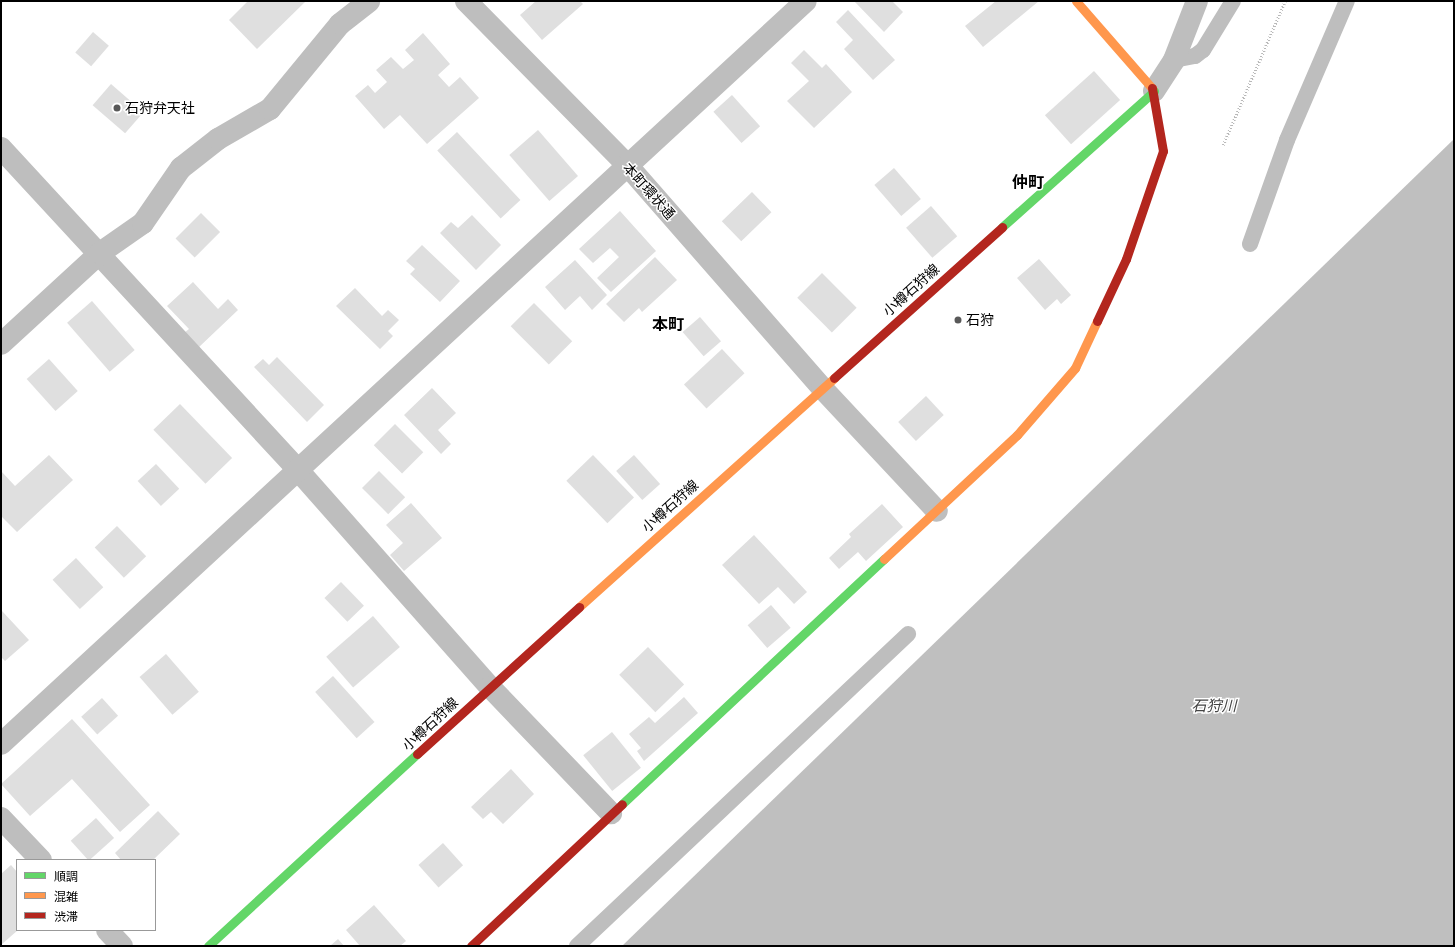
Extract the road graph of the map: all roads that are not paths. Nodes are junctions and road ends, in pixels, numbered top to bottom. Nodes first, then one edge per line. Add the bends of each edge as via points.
1 (369, 1) edge
2 (466, 1) edge
3 (806, 1) edge
4 (1076, 1) edge
5 (1197, 1) edge
6 (1233, 1) edge
7 (1347, 1) edge
8 (1174, 60) junction
9 (1154, 91) junction
10 (1, 148) edge
11 (627, 165) junction
12 (1250, 244) dead end
13 (100, 252) junction
14 (1, 344) edge
15 (822, 388) junction
16 (297, 469) junction
17 (937, 511) junction
18 (908, 634) dead end
19 (490, 687) junction
20 (1, 744) edge
21 (611, 813) junction
22 (1, 818) edge
23 (40, 859) edge
24 (108, 931) edge
25 (122, 946) edge
26 (208, 946) edge
27 (471, 946) edge
28 (577, 946) edge

1 - 13 street via 340,24 270,109 218,139 181,168 143,223
2 - 11 street, 本町環状通
3 - 11 street
4 - 9 main road
5 - 8 street
6 - 8 lane via 1203,50 1195,56
7 - 12 lane via 1287,140
8 - 9 street
9 - 15 main road, 小樽石狩線
9 - 17 main road via 1163,151 1126,259 1075,368 1017,435
10 - 13 street
11 - 15 street, 本町環状通
11 - 16 street
13 - 14 street
13 - 16 street
15 - 17 street, 本町環状通
15 - 19 main road, 小樽石狩線
16 - 19 street
16 - 20 street
17 - 21 main road
18 - 28 lane
19 - 21 street
19 - 26 main road, 小樽石狩線
21 - 27 main road
22 - 23 street
24 - 25 street

